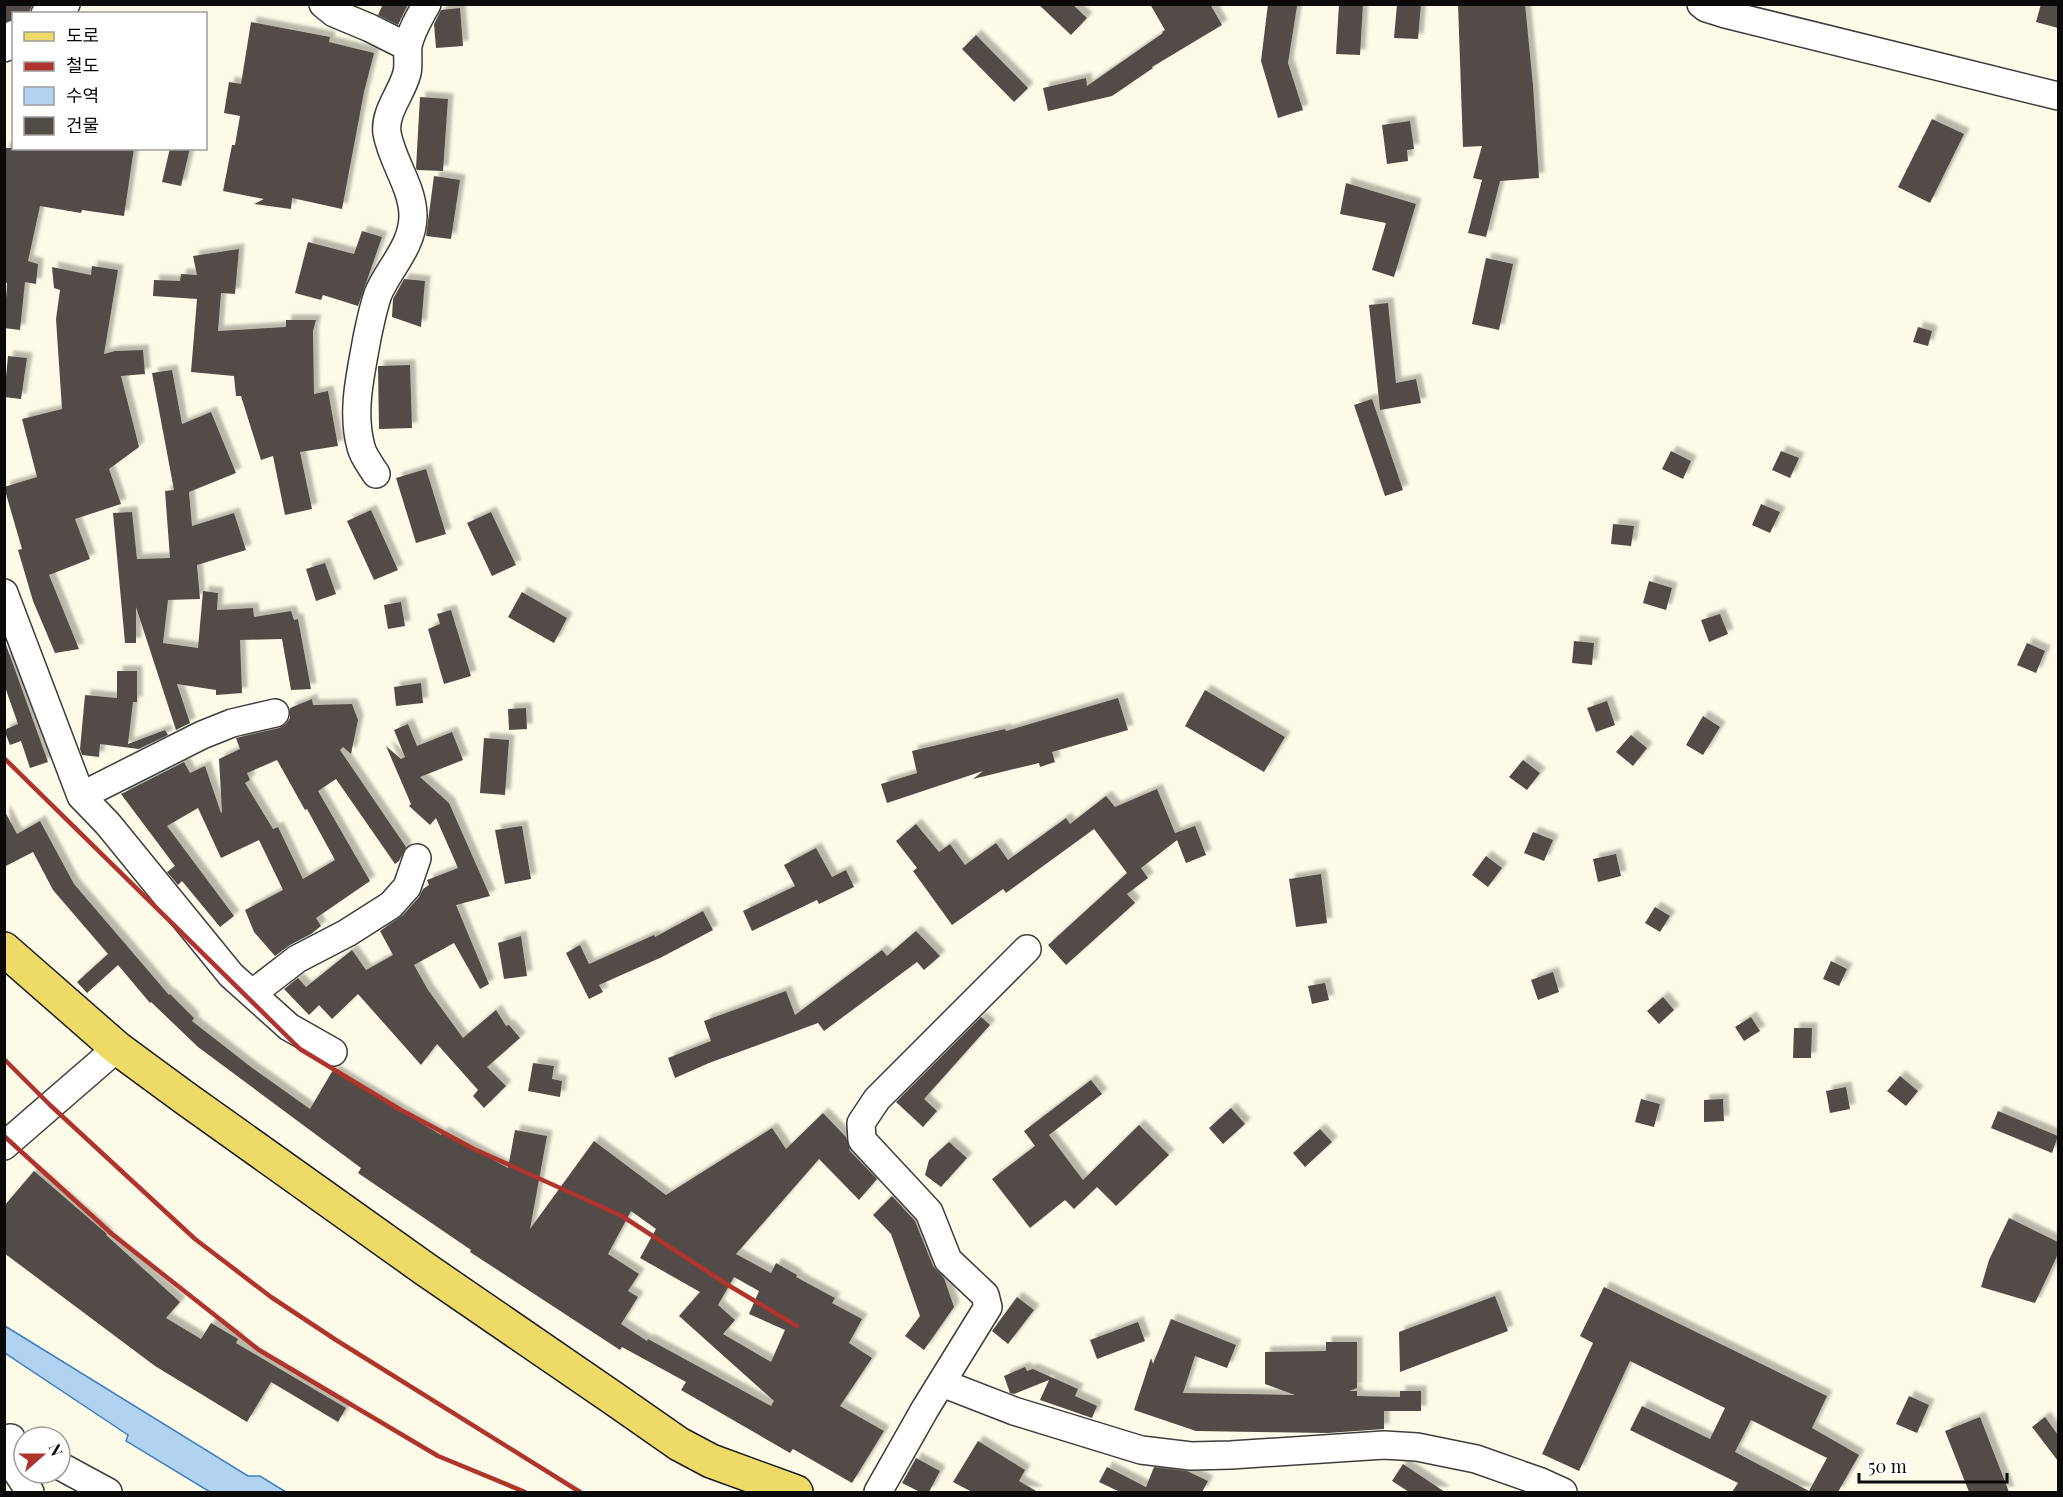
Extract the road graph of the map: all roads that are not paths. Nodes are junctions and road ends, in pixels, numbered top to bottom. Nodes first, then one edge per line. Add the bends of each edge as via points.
1 (66, 4) edge
2 (323, 4) edge
3 (427, 4) edge
4 (1701, 4) edge
5 (49, 12) edge
6 (408, 47) junction
7 (2058, 96) edge
8 (376, 474) dead end
9 (4, 593) edge
10 (275, 713) dead end
11 (81, 796) junction
12 (417, 858) dead end
13 (4, 949) edge
14 (1027, 949) dead end
15 (253, 993) junction
16 (117, 1048) junction
17 (333, 1052) dead end
18 (4, 1146) edge
19 (942, 1383) junction
20 (72, 1472) edge
21 (108, 1492) edge
22 (796, 1492) edge
23 (878, 1492) edge
24 (1563, 1492) edge

1 - 5 street
2 - 6 street via 334,13
3 - 6 street
4 - 7 street via 1725,14
6 - 8 street via 407,74 389,115 387,131 413,216 405,249 379,293 358,386 361,449
9 - 11 street
10 - 11 street via 202,735
11 - 15 street via 231,975
12 - 15 street via 407,887 391,905 297,959
13 - 16 main road
14 - 19 street via 877,1099 861,1123 862,1140 929,1212 948,1260 984,1296 988,1307
15 - 17 street via 289,1027
16 - 18 street
16 - 22 main road via 679,1444 711,1461
19 - 23 street
19 - 24 street via 1014,1411 1141,1450 1191,1456 1383,1444 1418,1447 1476,1459
20 - 21 street

